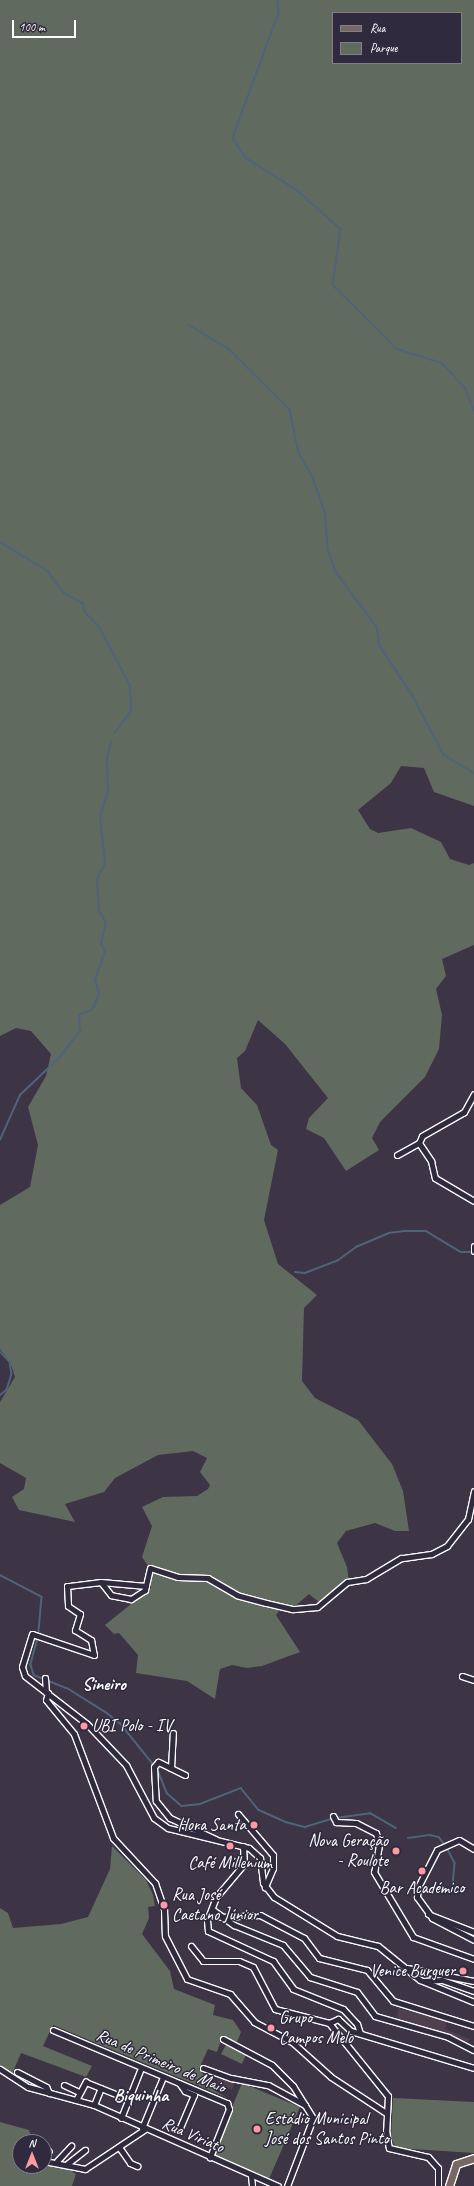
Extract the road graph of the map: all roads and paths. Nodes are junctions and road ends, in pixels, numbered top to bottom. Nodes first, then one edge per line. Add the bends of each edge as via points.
1 (474, 1094) edge
2 (419, 1143) junction
3 (397, 1155) dead end
4 (474, 1201) edge
5 (474, 1246) edge
6 (474, 1250) edge
7 (474, 1491) edge
8 (101, 1582) junction
9 (146, 1586) junction
10 (462, 1676) dead end
11 (44, 1680) dead end
12 (474, 1680) edge
13 (47, 1692) junction
14 (173, 1733) dead end
15 (171, 1768) junction
16 (185, 1775) dead end
17 (238, 1814) dead end
18 (334, 1818) dead end
19 (215, 1839) junction
20 (243, 1846) junction
21 (474, 1849) edge
22 (265, 1887) junction
23 (213, 1910) junction
24 (428, 1914) junction
25 (221, 1917) junction
26 (474, 1932) edge
27 (474, 1940) edge
28 (191, 1946) dead end
29 (474, 1959) edge
30 (407, 1968) junction
31 (474, 1981) edge
32 (423, 1982) junction
33 (474, 1991) edge
34 (474, 2002) edge
35 (329, 2023) junction
36 (474, 2026) edge
37 (52, 2030) dead end
38 (360, 2033) junction
39 (223, 2039) dead end
40 (474, 2050) edge
41 (141, 2068) junction
42 (203, 2068) dead end
43 (474, 2068) edge
44 (0, 2069) edge
45 (17, 2072) dead end
46 (163, 2077) junction
47 (180, 2084) junction
48 (64, 2085) dead end
49 (101, 2088) junction
50 (79, 2092) junction
51 (49, 2093) junction
52 (128, 2099) junction
53 (76, 2100) junction
54 (94, 2105) junction
55 (306, 2106) junction
56 (386, 2112) junction
57 (121, 2118) junction
58 (144, 2129) junction
59 (180, 2130) dead end
60 (71, 2146) dead end
61 (119, 2147) junction
62 (85, 2150) dead end
63 (210, 2157) junction
64 (474, 2158) edge
65 (52, 2161) edge
66 (58, 2161) junction
67 (67, 2164) junction
68 (137, 2166) dead end
69 (251, 2176) junction
70 (252, 2186) edge
71 (278, 2186) edge
72 (287, 2186) edge
73 (438, 2186) edge
74 (449, 2186) edge

1 - 2 street via 464,1112 422,1136
2 - 3 street
2 - 4 street via 431,1161 436,1178
5 - 6 street
7 - 9 street via 468,1519 446,1546 431,1554 401,1558 366,1579 347,1582 317,1607 286,1607 237,1595 208,1578 178,1577 149,1569
8 - 9 street
8 - 9 street via 111,1595 120,1598 140,1596
8 - 13 street via 65,1589 70,1609 80,1614 75,1630 91,1640 94,1655 32,1634 22,1667 25,1676
10 - 12 street
11 - 13 street
13 - 19 street via 87,1724 126,1766 154,1818 168,1828
13 - 56 street via 46,1700 74,1734 113,1838 155,1883 164,1909 165,1936 187,1979 230,1994 254,2022 292,2042 331,2077
14 - 15 street
15 - 16 street
15 - 19 street via 162,1761 155,1765 154,1794 160,1808 170,1818
17 - 22 street via 273,1855 273,1868
18 - 29 street via 356,1823 376,1833 379,1845 374,1872 413,1937
19 - 20 street
20 - 22 street via 260,1858
20 - 23 street via 244,1864 216,1897
21 - 24 street via 460,1840 449,1841 437,1850 418,1888 418,1897
22 - 30 street via 274,1897 318,1921 330,1932 368,1941
23 - 25 street
23 - 38 street via 206,1927 210,1934 273,1961 292,1989 343,2009 357,2024
24 - 26 street
24 - 27 street
25 - 36 street via 260,1915 304,1938 319,1958 367,1970 393,2002
25 - 40 street via 283,1944 310,1977 357,1992 375,2016 448,2037
28 - 35 street via 203,1961 239,1961 253,1967 275,2009
30 - 31 street
30 - 32 street
32 - 33 street via 442,1980
32 - 34 street
35 - 38 street via 338,2019
35 - 56 street via 388,2096
37 - 41 street, Rua de Primeiro de Maio
38 - 43 street
39 - 55 street via 272,2065 287,2078
41 - 46 street, Rua de Primeiro de Maio
41 - 52 street
42 - 55 street via 231,2078 268,2085
44 - 51 street, Rua Viriato via 28,2087
45 - 51 street, Rua Viriato via 46,2087
46 - 47 street, Rua de Primeiro de Maio
46 - 58 street
47 - 59 street via 185,2091 194,2095
47 - 63 street, Rua de Primeiro de Maio via 229,2106
48 - 50 street
49 - 50 street via 87,2082
49 - 52 street
49 - 54 street
50 - 53 street
51 - 53 street, Rua Viriato
52 - 57 street
53 - 54 street, Rua Viriato
54 - 57 street, Rua Viriato
55 - 72 street via 313,2122
56 - 73 street via 389,2148 421,2154 434,2162
57 - 58 street, Rua Viriato
58 - 61 street
58 - 63 street, Rua Viriato
60 - 66 street via 60,2154
61 - 67 street via 85,2169
61 - 68 street via 130,2164
62 - 67 street
63 - 69 street, Rua Viriato
64 - 74 main road via 456,2164
65 - 66 street
66 - 67 street
69 - 70 street
69 - 71 street, Rua Viriato

